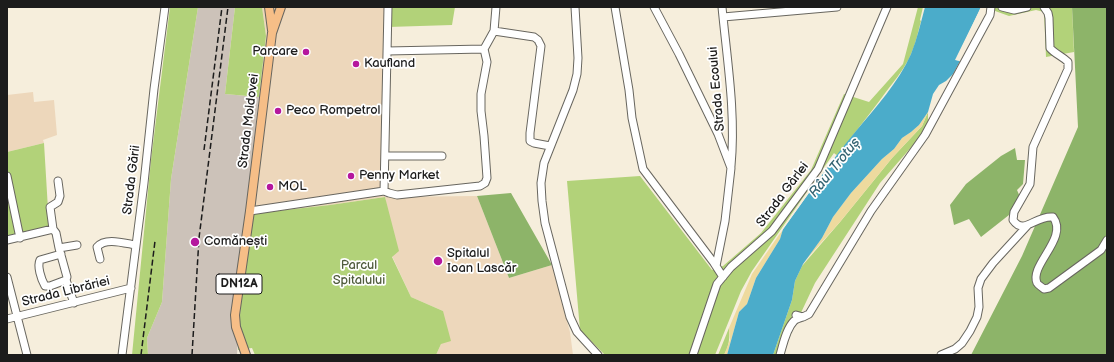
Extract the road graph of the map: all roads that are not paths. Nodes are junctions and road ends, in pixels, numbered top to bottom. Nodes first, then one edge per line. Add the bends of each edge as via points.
1 (165, 7) edge
2 (269, 7) edge
3 (274, 7) edge
4 (281, 7) edge
5 (388, 7) edge
6 (496, 7) edge
7 (575, 7) edge
8 (615, 7) edge
9 (654, 7) edge
10 (722, 7) edge
11 (837, 7) edge
12 (991, 7) edge
13 (1002, 7) edge
14 (1027, 7) edge
15 (1044, 7) edge
16 (886, 10) edge
17 (723, 17) junction
18 (494, 31) junction
19 (272, 33) junction
20 (484, 49) junction
21 (387, 51) junction
22 (550, 146) junction
23 (386, 156) junction
24 (442, 156) dead end
25 (731, 168) junction
26 (7, 176) edge
27 (58, 181) dead end
28 (384, 191) junction
29 (250, 211) junction
30 (1027, 226) junction
31 (53, 229) junction
32 (20, 238) junction
33 (7, 240) edge
34 (1107, 240) edge
35 (77, 245) dead end
36 (135, 245) junction
37 (60, 251) junction
38 (100, 258) dead end
39 (716, 266) junction
40 (7, 277) edge
41 (723, 277) junction
42 (66, 280) junction
43 (130, 288) junction
44 (74, 303) junction
45 (17, 316) junction
46 (7, 319) edge
47 (27, 355) edge
48 (122, 355) edge
49 (246, 355) edge
50 (598, 355) edge
51 (693, 355) edge
52 (780, 355) edge
53 (941, 355) edge

1 - 36 street, Strada Gării
2 - 19 main road, Strada Moldovei
3 - 4 main road
4 - 19 main road, Strada Moldovei
5 - 21 street
6 - 18 street
7 - 22 street via 577,74 569,102
8 - 39 street via 632,118 643,169
9 - 25 street via 715,128
10 - 17 street, Strada Ecoului
11 - 17 street
12 - 52 street via 990,15 926,135 871,211 814,307 809,314 794,321
13 - 14 street via 1014,10
15 - 30 street via 1049,18 1050,48 1054,53 1063,56 1068,62 1068,69 1033,147 1030,184 1014,212 1013,220 1016,225
16 - 41 street, Strada Gârlei via 818,169 772,231
17 - 25 street, Strada Ecoului via 734,140
18 - 20 street
18 - 22 street via 534,37 541,46 530,141
19 - 29 main road, Strada Moldovei / DN12A
20 - 21 street
20 - 28 street via 487,62 481,94 481,111 487,178 485,183 480,186 397,195
21 - 23 street
22 - 50 street via 541,183 545,222 570,317 577,332
23 - 24 street
23 - 28 street
25 - 39 street, Strada Ecoului via 725,221
26 - 32 street
27 - 31 street via 60,196 58,202 50,207
28 - 29 street
29 - 49 main road, DN12A via 235,315 236,327
30 - 34 street via 1045,216 1053,217 1057,222 1057,233 1036,275 1037,284 1044,289 1101,250
30 - 53 street via 992,263 981,279 978,288 977,317 970,331 956,349
31 - 32 street
31 - 37 street
32 - 33 street
35 - 37 street
36 - 38 street via 106,241 97,246
36 - 43 street, Strada Gării
37 - 42 street
37 - 42 street via 40,260 38,266 45,286
39 - 41 street
40 - 45 street
41 - 51 street, Strada Gârlei via 717,284
42 - 44 street
43 - 44 street, Strada Librăriei
43 - 48 street, Strada Gării
44 - 45 street, Strada Librăriei
45 - 46 street, Strada Librăriei
45 - 47 street

